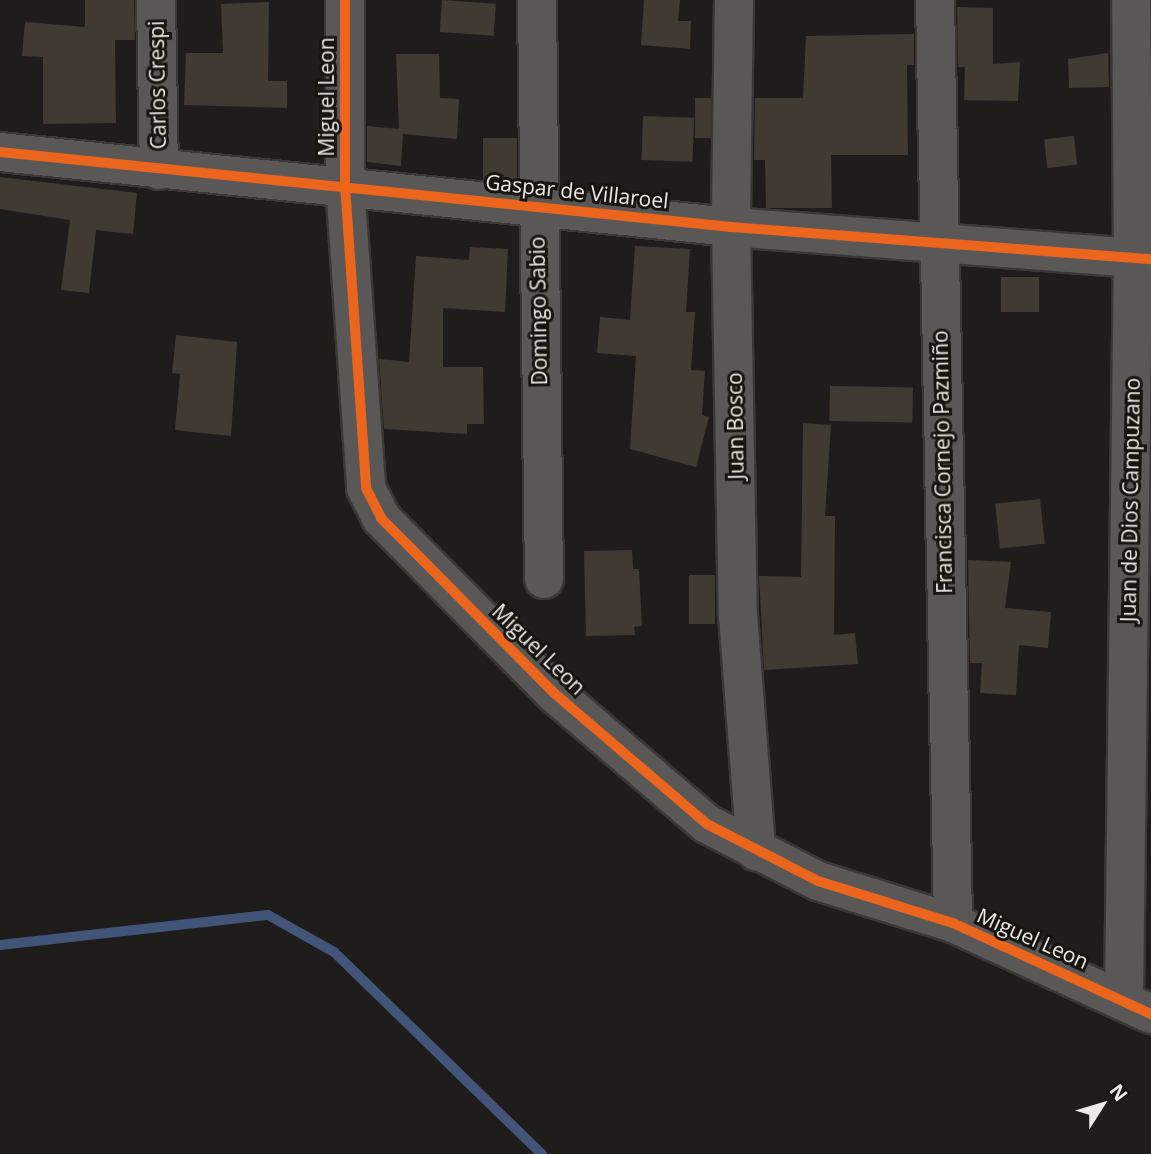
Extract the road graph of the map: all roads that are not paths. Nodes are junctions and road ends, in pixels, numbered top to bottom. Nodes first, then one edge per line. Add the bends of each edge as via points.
1 (156, 0) edge
2 (345, 0) edge
3 (537, 0) edge
4 (734, 0) edge
5 (936, 0) edge
6 (1131, 0) edge
7 (0, 152) edge
8 (159, 170) junction
9 (345, 186) junction
10 (536, 207) junction
11 (731, 227) junction
12 (938, 243) junction
13 (1142, 258) edge
14 (544, 579) dead end
15 (756, 851) junction
16 (953, 923) junction
17 (1137, 1007) edge

1 - 8 street, Carlos Crespi
2 - 9 street, Miguel Leon
3 - 10 street, Domingo Sabio
4 - 11 street, Juan Bosco
5 - 12 street, Francisca Cornejo Pazmiño
6 - 13 street, Juan de Dios Campuzano
7 - 8 street, Gaspar de Villaroel
8 - 9 street, Gaspar de Villaroel
9 - 10 street, Gaspar de Villaroel
9 - 15 street, Miguel Leon via 366,488 381,518 554,693 707,824
10 - 11 street, Gaspar de Villaroel
10 - 14 street, Domingo Sabio
11 - 12 street, Gaspar de Villaroel
11 - 15 street, Juan Bosco via 738,615
12 - 13 street, Gaspar de Villaroel
12 - 16 street, Francisca Cornejo Pazmiño
13 - 17 street, Juan de Dios Campuzano
15 - 16 street, Miguel Leon via 818,881
16 - 17 street, Miguel Leon

